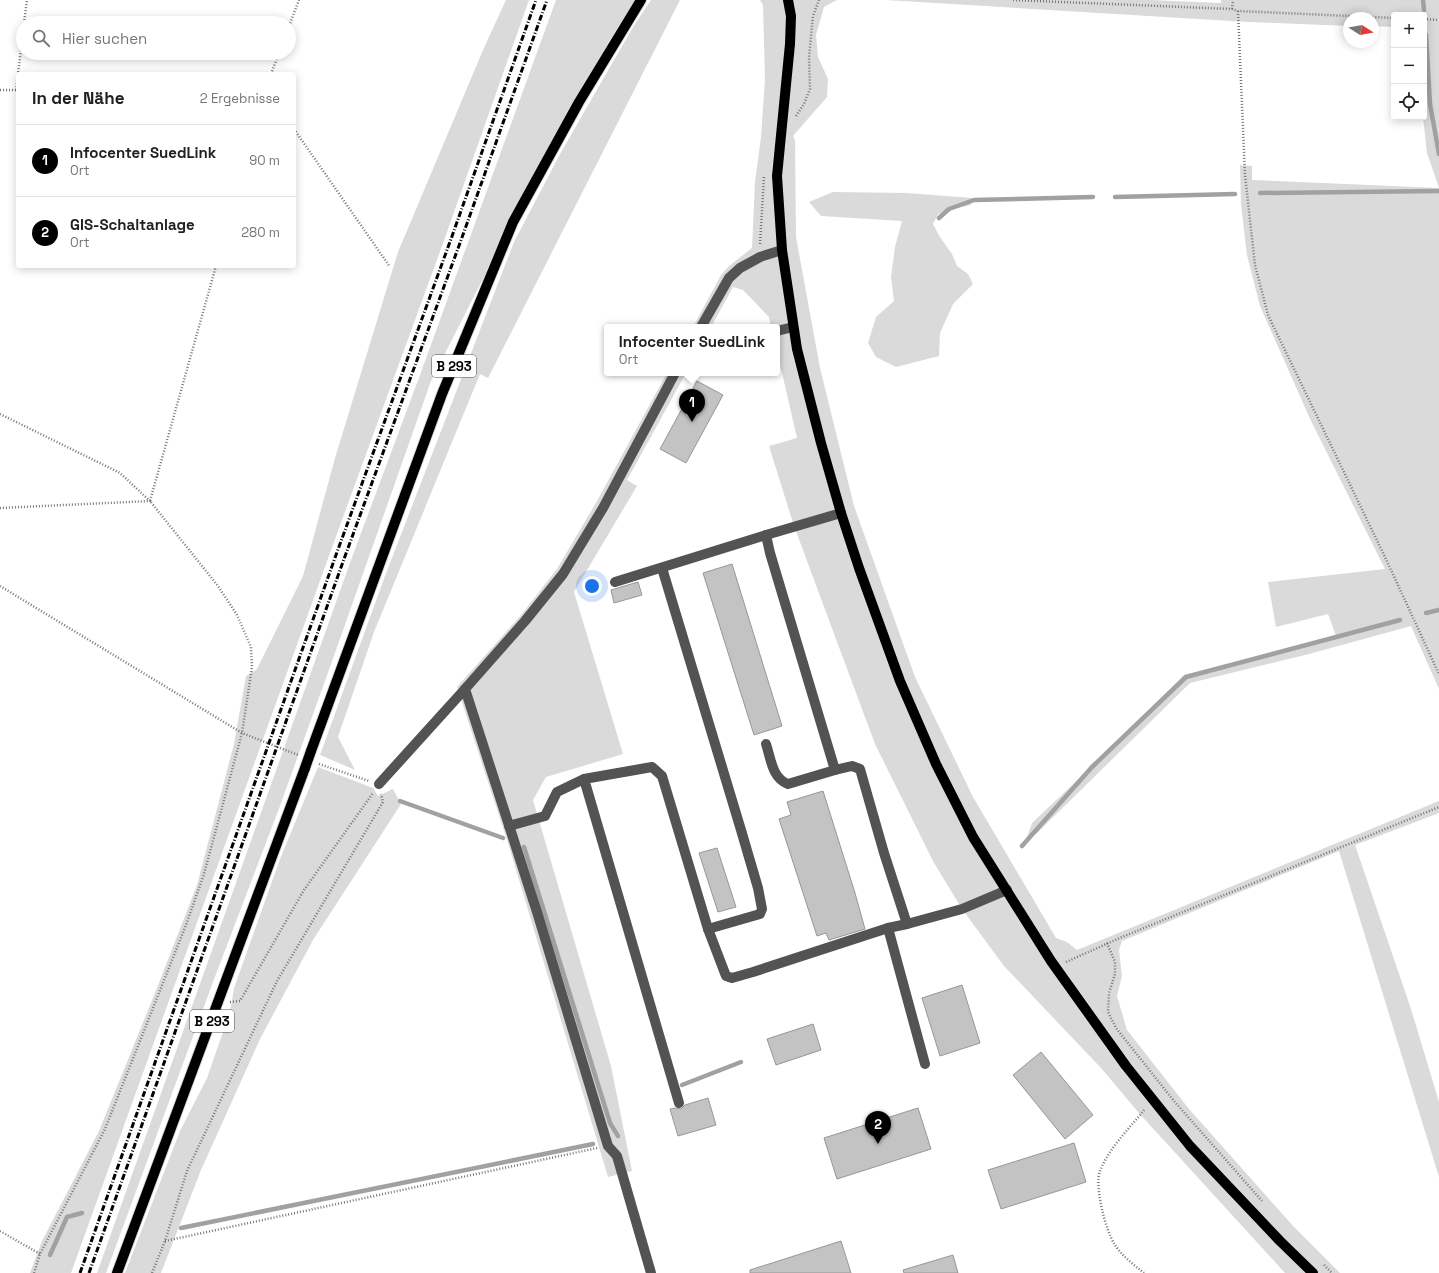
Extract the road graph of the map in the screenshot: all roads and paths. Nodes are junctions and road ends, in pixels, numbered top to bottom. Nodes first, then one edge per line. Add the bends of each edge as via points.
1 (27, 0) edge
2 (299, 0) edge
3 (641, 0) edge
4 (788, 0) edge
5 (819, 0) edge
6 (1013, 0) edge
7 (1233, 0) edge
8 (1068, 1) edge
9 (1232, 9) junction
10 (1238, 11) junction
11 (25, 16) edge
12 (293, 16) edge
13 (1391, 18) edge
14 (1427, 19) edge
15 (1439, 20) edge
16 (20, 60) edge
17 (276, 60) edge
18 (19, 72) edge
19 (272, 72) edge
20 (0, 90) edge
21 (16, 90) edge
22 (795, 117) dead end
23 (296, 132) edge
24 (764, 174) dead end
25 (782, 250) junction
26 (760, 257) junction
27 (390, 267) dead end
28 (215, 268) edge
29 (703, 324) edge
30 (793, 327) junction
31 (780, 330) edge
32 (673, 376) edge
33 (0, 414) edge
34 (150, 501) junction
35 (0, 508) edge
36 (841, 513) junction
37 (766, 535) junction
38 (662, 568) junction
39 (615, 582) dead end
40 (0, 586) edge
41 (1439, 674) edge
42 (465, 689) junction
43 (242, 733) junction
44 (766, 744) dead end
45 (300, 756) dead end
46 (314, 762) dead end
47 (836, 770) junction
48 (584, 779) junction
49 (379, 784) junction
50 (1439, 808) edge
51 (509, 826) junction
52 (1007, 890) junction
53 (907, 924) junction
54 (888, 928) junction
55 (708, 929) junction
56 (1107, 943) junction
57 (1055, 966) junction
58 (218, 1003) junction
59 (925, 1064) dead end
60 (1153, 1100) junction
61 (679, 1103) dead end
62 (608, 1146) junction
63 (1266, 1206) dead end
64 (0, 1231) edge
65 (165, 1241) junction
66 (40, 1254) junction
67 (1320, 1262) dead end
68 (34, 1273) edge
69 (117, 1273) edge
70 (152, 1273) edge
71 (651, 1273) edge
72 (1144, 1273) edge
73 (1313, 1273) edge
74 (1332, 1273) edge

1 - 11 path
2 - 12 path
3 - 58 main road, B 293, bridge via 579,102 513,222 442,394
4 - 25 main road via 791,16 790,44 777,176
5 - 22 path via 813,16 809,57 810,89
6 - 8 path
7 - 9 path
8 - 9 path
9 - 10 path
10 - 13 path
10 - 41 path via 1245,175 1255,266 1268,315
14 - 15 path
16 - 18 path
17 - 19 path
20 - 21 path
23 - 27 path
24 - 26 path
25 - 26 lane
25 - 30 main road
26 - 29 lane via 740,268 729,278
28 - 34 path
30 - 31 lane
30 - 36 main road via 817,429
32 - 42 lane via 603,508 563,574
33 - 34 path via 120,473
34 - 35 path
34 - 43 path via 218,586 237,615 251,647 252,667
36 - 37 lane
36 - 52 main road via 900,681 936,764 973,837
37 - 38 lane
37 - 47 lane
38 - 39 lane
38 - 55 lane via 741,830 762,909 760,914
40 - 43 path
42 - 49 lane
42 - 51 lane
43 - 45 path
43 - 66 path via 204,874 186,925 105,1129
44 - 47 lane via 776,776 788,784
46 - 49 path
47 - 53 lane via 852,766 860,769
48 - 51 lane via 557,792 545,816
48 - 55 lane via 652,767 662,776
48 - 61 lane
49 - 58 path via 304,890 240,1001
49 - 65 path via 383,802 277,981 187,1172
50 - 56 path
51 - 62 lane
52 - 53 lane via 962,909
52 - 57 main road
53 - 54 lane
54 - 55 lane via 732,978 726,976
54 - 59 lane
56 - 57 path
56 - 63 path via 1115,962 1108,1012 1116,1028 1174,1101
57 - 60 main road
58 - 69 main road, B 293
60 - 72 path via 1106,1157 1099,1173 1100,1200 1106,1226 1115,1245
60 - 73 main road via 1190,1146
62 - 65 path
62 - 71 lane via 617,1156
64 - 66 path
65 - 70 path
66 - 68 path
67 - 74 path

